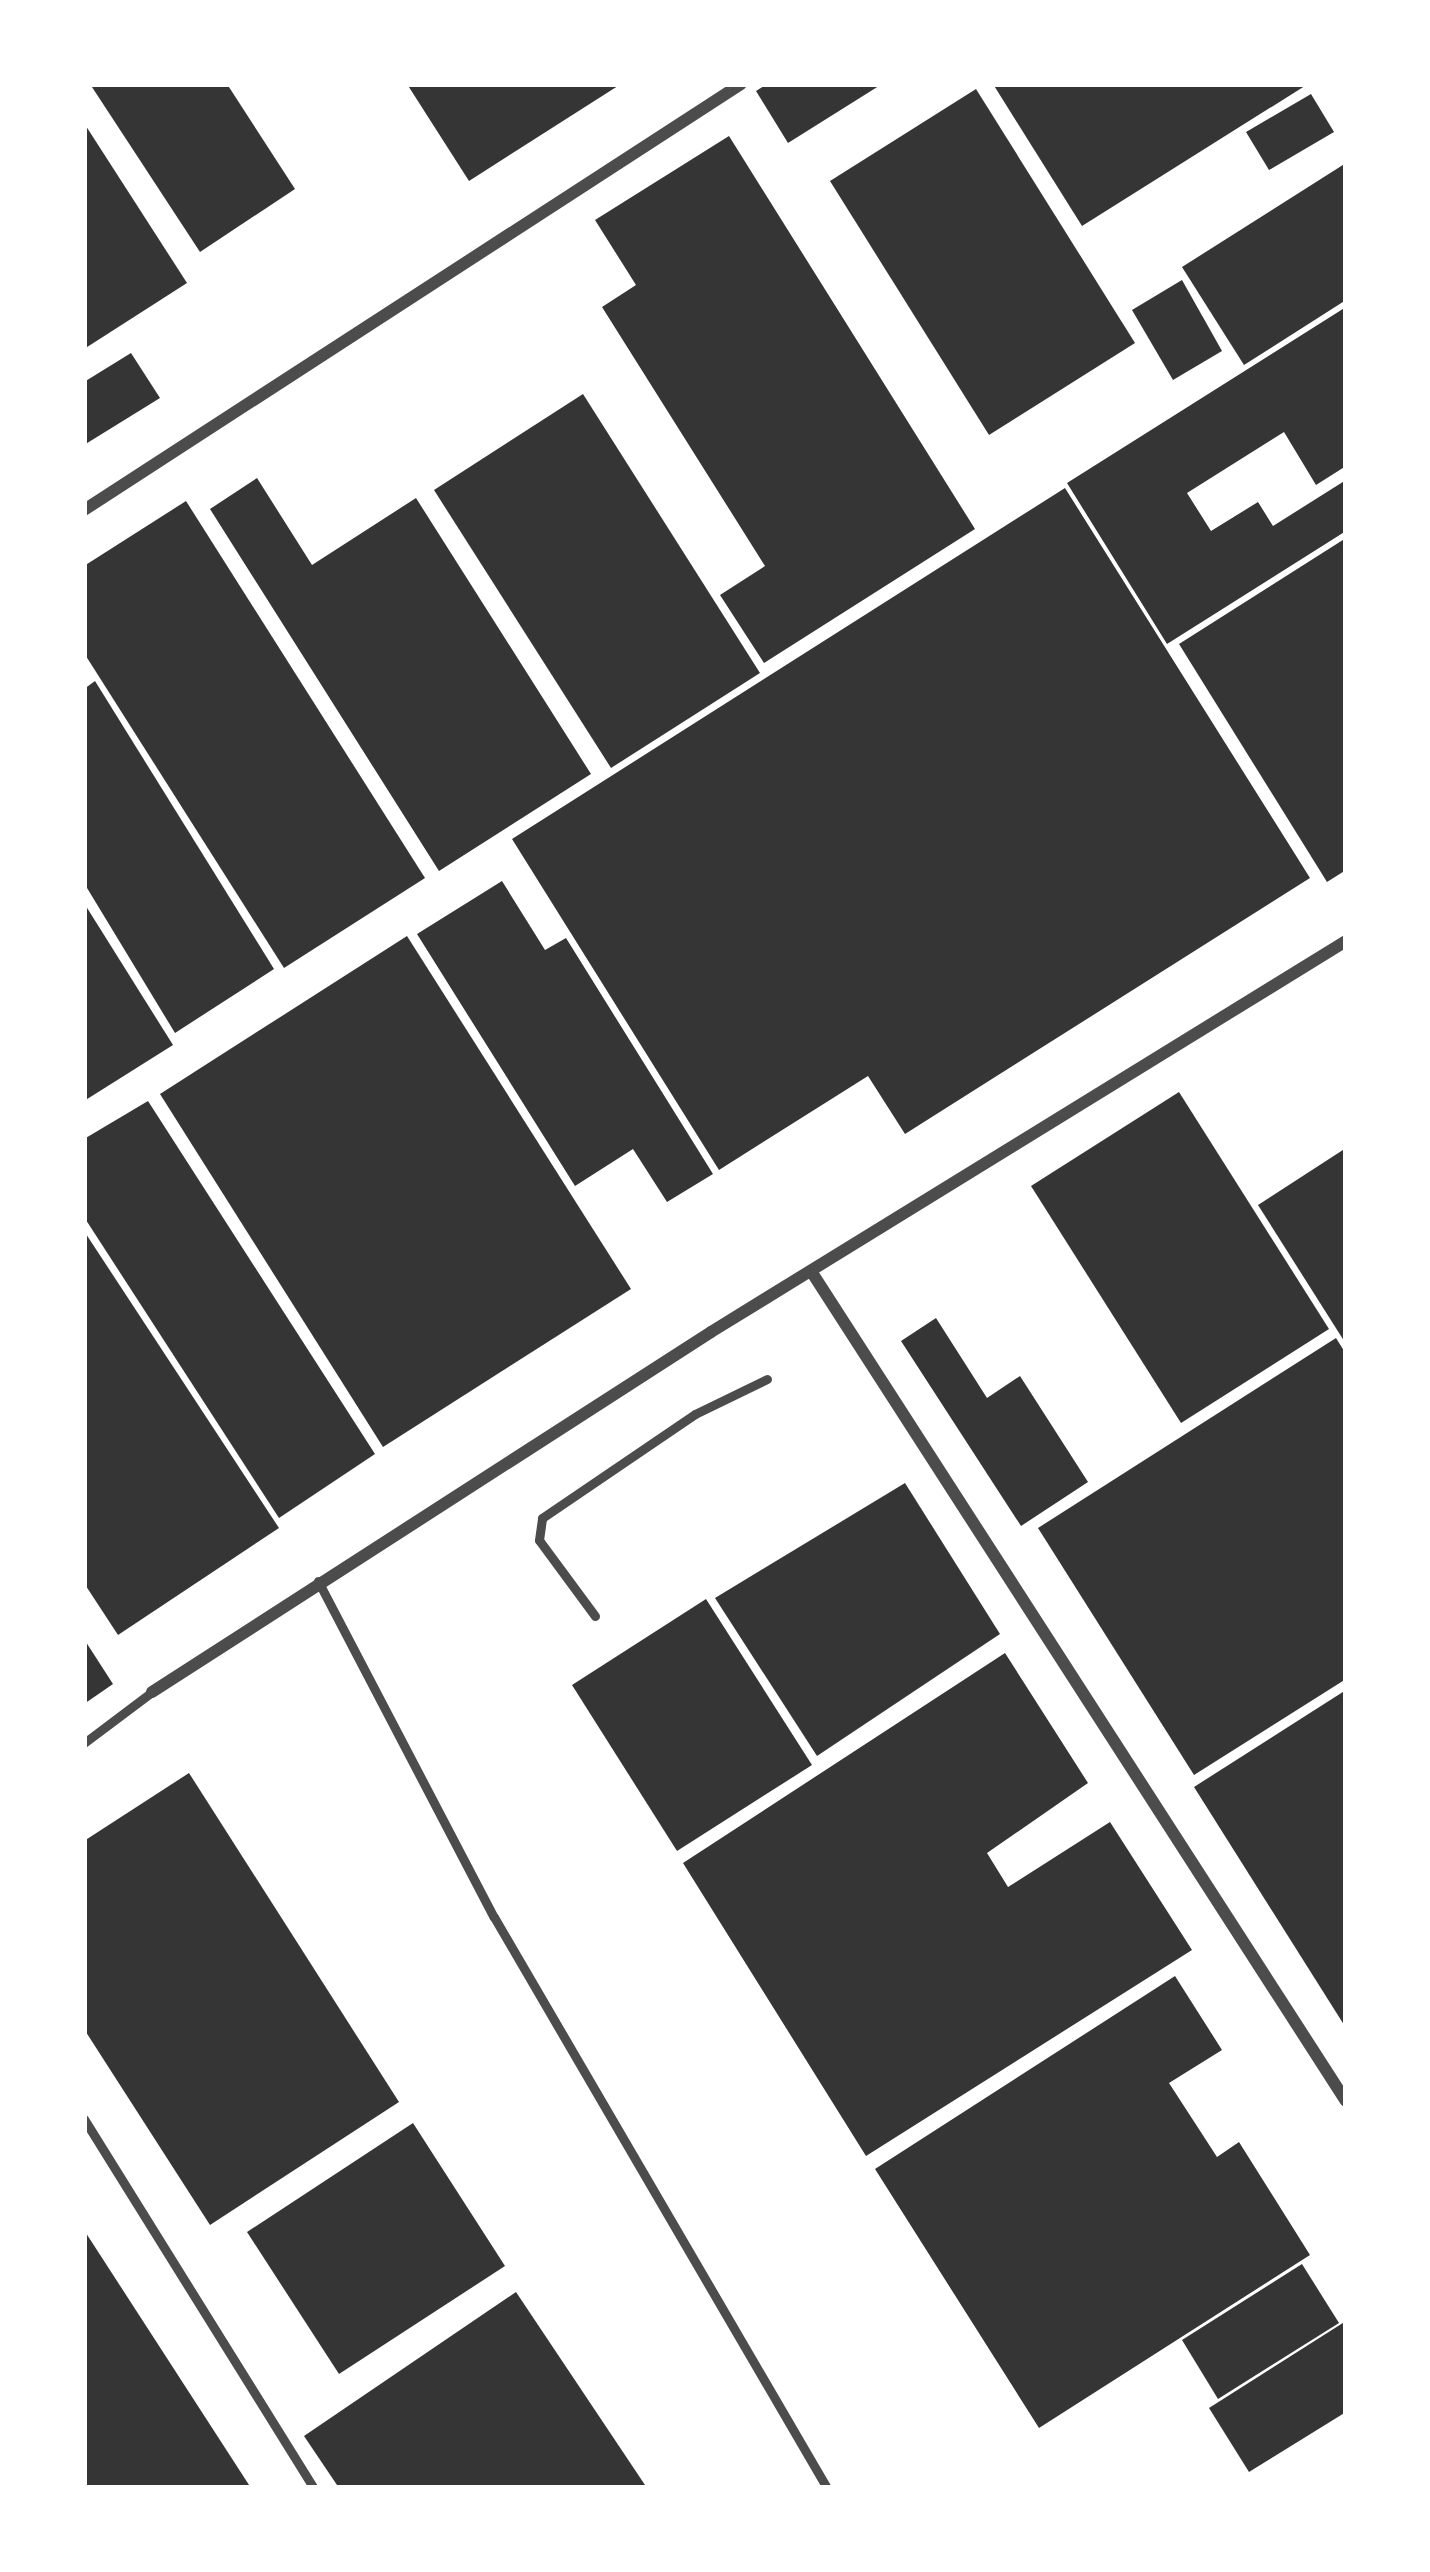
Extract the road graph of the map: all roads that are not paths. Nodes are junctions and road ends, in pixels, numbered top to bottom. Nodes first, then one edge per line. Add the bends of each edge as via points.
1 (741, 84) edge
2 (84, 510) edge
3 (1346, 941) edge
4 (812, 1271) junction
5 (767, 1379) dead end
6 (318, 1581) junction
7 (595, 1616) dead end
8 (152, 1692) joint
9 (84, 1743) edge
10 (1346, 2101) edge
11 (84, 2119) edge
12 (314, 2488) edge
13 (827, 2488) edge

1 - 2 street
3 - 4 street
4 - 6 street
4 - 10 street
5 - 7 lane via 695,1414 542,1518 539,1540
6 - 8 street
6 - 13 lane via 494,1917
8 - 9 lane
11 - 12 lane

